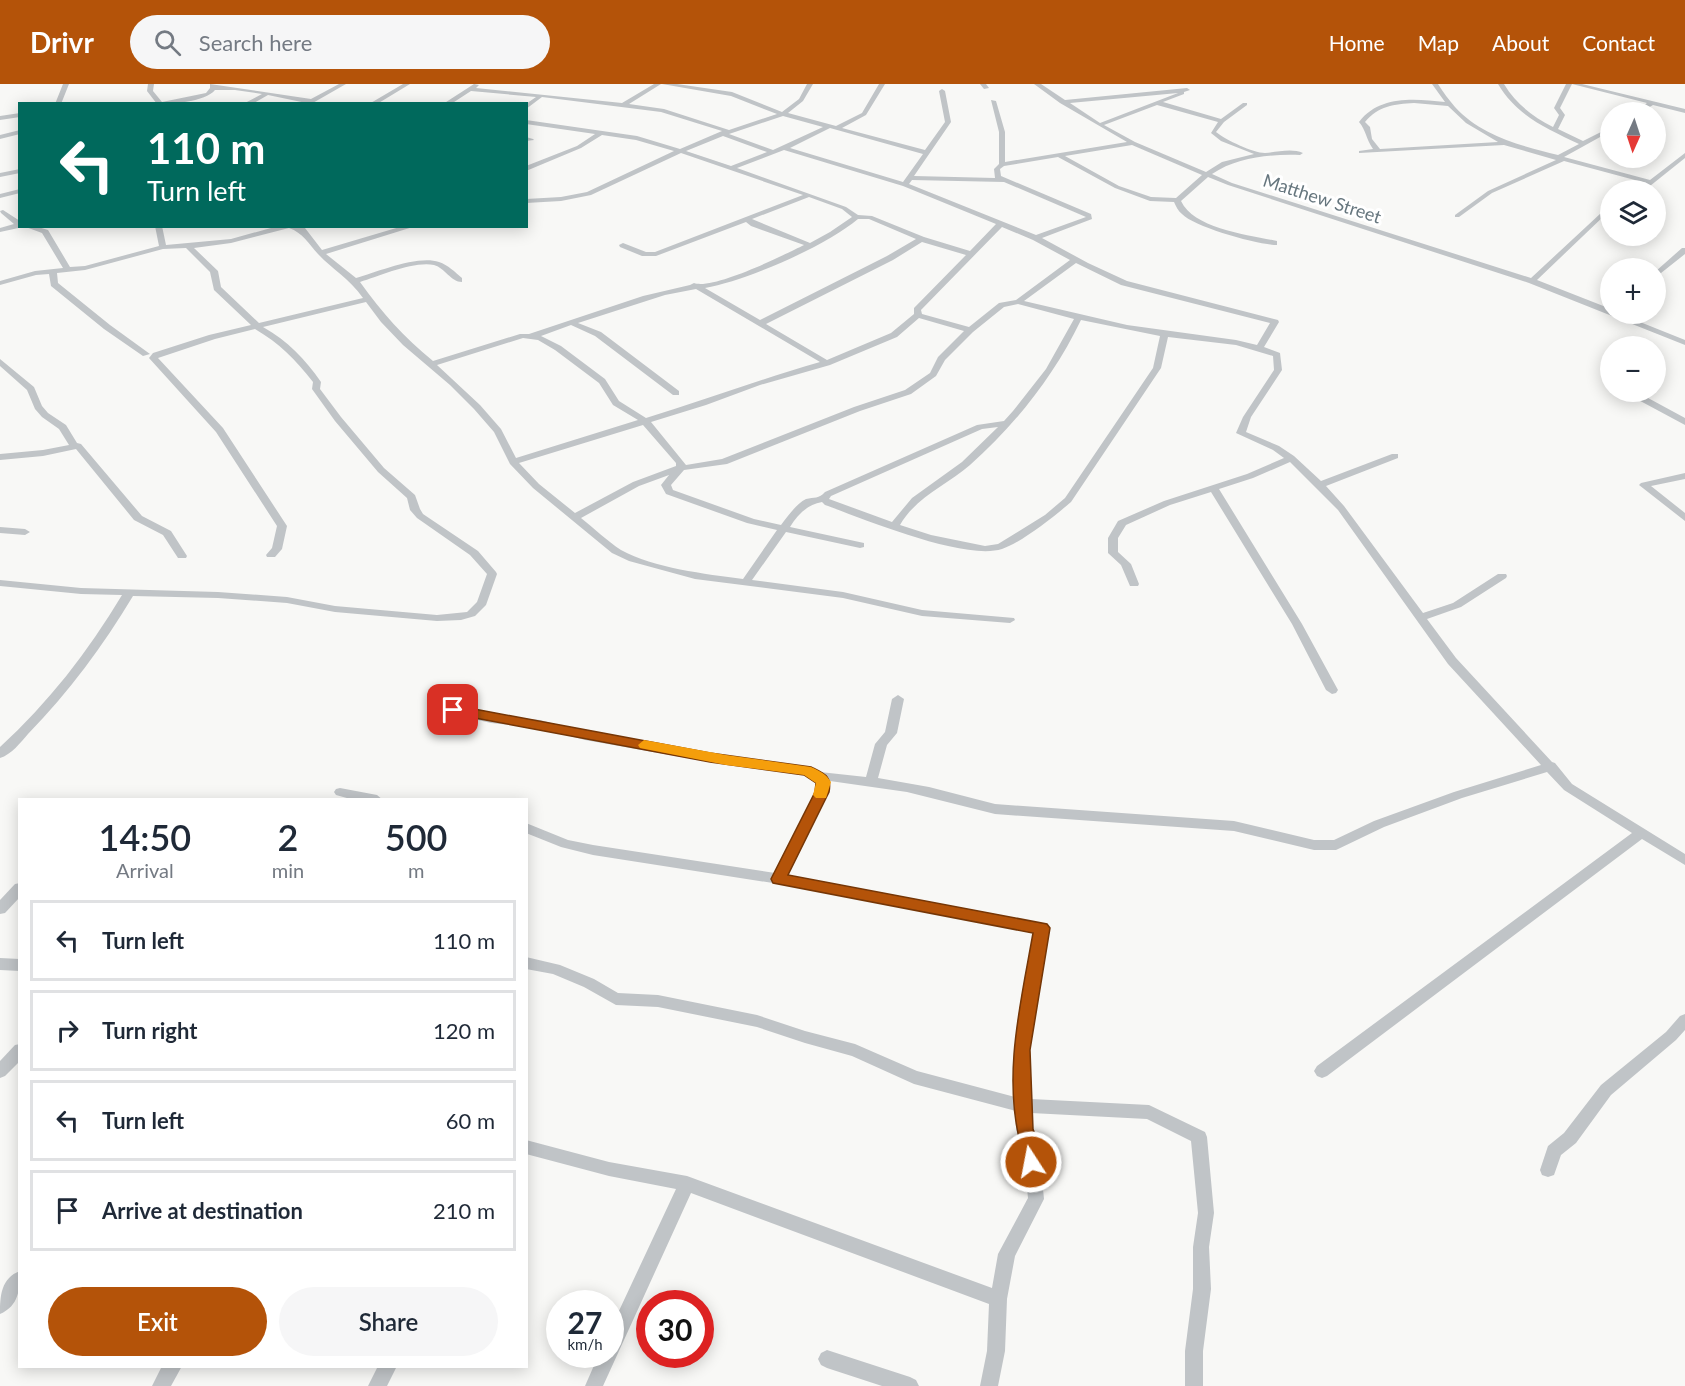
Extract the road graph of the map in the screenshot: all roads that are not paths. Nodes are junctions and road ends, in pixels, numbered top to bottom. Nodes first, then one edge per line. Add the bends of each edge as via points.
1 (66, 84) edge
2 (151, 84) edge
3 (343, 84) edge
4 (407, 84) edge
5 (477, 84) edge
6 (658, 84) edge
7 (665, 84) edge
8 (736, 84) edge
9 (810, 84) edge
10 (882, 84) edge
11 (1037, 84) edge
12 (1435, 84) edge
13 (1501, 84) edge
14 (1569, 84) edge
15 (1575, 84) edge
16 (213, 86) edge
17 (1189, 87) edge
18 (470, 89) junction
19 (942, 91) dead end
20 (732, 94) junction
21 (266, 95) junction
22 (540, 96) junction
23 (993, 101) dead end
24 (59, 102) edge
25 (160, 102) edge
26 (171, 102) edge
27 (250, 102) edge
28 (309, 102) edge
29 (376, 102) edge
30 (449, 102) edge
31 (1062, 102) junction
32 (1648, 102) edge
33 (1158, 103) junction
34 (624, 104) junction
35 (1245, 104) dead end
36 (1449, 104) junction
37 (528, 105) edge
38 (1666, 106) edge
39 (1685, 111) edge
40 (783, 114) junction
41 (18, 115) edge
42 (0, 118) edge
43 (528, 122) edge
44 (1222, 122) junction
45 (1099, 125) junction
46 (830, 126) junction
47 (838, 128) junction
48 (1555, 129) junction
49 (18, 132) edge
50 (602, 132) junction
51 (724, 132) junction
52 (1600, 135) edge
53 (0, 136) edge
54 (1133, 143) junction
55 (1505, 143) junction
56 (1584, 144) junction
57 (784, 148) junction
58 (681, 151) junction
59 (1378, 151) junction
60 (772, 152) junction
61 (1361, 152) dead end
62 (928, 153) junction
63 (1300, 153) dead end
64 (1059, 155) junction
65 (1262, 155) junction
66 (1685, 155) edge
67 (1560, 158) junction
68 (1002, 164) junction
69 (528, 168) edge
70 (731, 168) junction
71 (18, 171) edge
72 (0, 175) edge
73 (1209, 175) junction
74 (1004, 180) junction
75 (1642, 180) edge
76 (1653, 180) edge
77 (908, 181) junction
78 (18, 192) edge
79 (809, 195) junction
80 (0, 196) edge
81 (1177, 200) junction
82 (528, 201) edge
83 (3, 212) dead end
84 (1457, 216) dead end
85 (1600, 217) edge
86 (856, 218) junction
87 (747, 219) junction
88 (18, 223) edge
89 (1001, 223) junction
90 (18, 224) edge
91 (32, 228) edge
92 (158, 228) edge
93 (281, 228) edge
94 (296, 228) edge
95 (405, 228) edge
96 (0, 230) edge
97 (1036, 238) junction
98 (921, 239) junction
99 (1275, 243) dead end
100 (810, 244) junction
101 (623, 245) dead end
102 (188, 246) junction
103 (163, 247) junction
104 (1685, 250) edge
105 (321, 253) junction
106 (972, 254) junction
107 (1075, 260) junction
108 (1666, 266) edge
109 (69, 271) junction
110 (53, 272) junction
111 (459, 280) dead end
112 (355, 281) junction
113 (1532, 281) junction
114 (0, 283) edge
115 (694, 285) junction
116 (367, 299) junction
117 (1018, 302) junction
118 (1600, 308) edge
119 (918, 315) junction
120 (1079, 317) junction
121 (572, 322) junction
122 (759, 324) junction
123 (1640, 324) edge
124 (258, 327) junction
125 (970, 330) junction
126 (1165, 334) junction
127 (532, 336) junction
128 (1685, 343) edge
129 (1260, 347) junction
130 (146, 354) dead end
131 (0, 362) edge
132 (827, 363) junction
133 (430, 365) junction
134 (676, 393) dead end
135 (1649, 402) edge
136 (644, 420) junction
137 (1685, 422) edge
138 (1008, 423) junction
139 (74, 446) junction
140 (1395, 456) dead end
141 (0, 457) edge
142 (1291, 458) junction
143 (513, 462) junction
144 (681, 468) junction
145 (1685, 476) edge
146 (1320, 484) junction
147 (1213, 488) junction
148 (824, 499) junction
149 (574, 517) junction
150 (1685, 518) edge
151 (894, 527) junction
152 (784, 528) junction
153 (0, 530) edge
154 (25, 532) dead end
155 (860, 545) dead end
156 (271, 555) dead end
157 (182, 556) dead end
158 (1502, 576) dead end
159 (745, 582) junction
160 (0, 583) edge
161 (1134, 584) dead end
162 (129, 593) junction
163 (1420, 618) junction
164 (1010, 620) dead end
165 (1332, 690) dead end
166 (898, 699) dead end
167 (434, 706) dead end
168 (0, 754) edge
169 (1551, 766) junction
170 (818, 776) junction
171 (870, 781) junction
172 (340, 792) dead end
173 (368, 798) edge
174 (528, 829) edge
175 (1641, 833) junction
176 (1685, 860) edge
177 (779, 879) junction
178 (18, 890) edge
179 (0, 909) edge
180 (528, 963) edge
181 (0, 964) edge
182 (18, 965) edge
183 (1685, 1020) edge
184 (18, 1052) edge
185 (0, 1071) edge
186 (1322, 1071) dead end
187 (1023, 1106) junction
188 (528, 1148) edge
189 (1548, 1170) dead end
190 (687, 1184) junction
191 (18, 1282) edge
192 (998, 1299) junction
193 (0, 1305) edge
194 (624, 1322) edge
195 (827, 1359) dead end
196 (172, 1368) edge
197 (387, 1368) edge
198 (603, 1368) edge
199 (161, 1386) edge
200 (377, 1386) edge
201 (594, 1386) edge
202 (909, 1386) edge
203 (989, 1386) edge
204 (1194, 1386) edge

1 - 24 street
2 - 25 street via 150,91
3 - 28 street
4 - 29 street
5 - 18 street
6 - 34 street
7 - 20 street
8 - 20 street
9 - 40 street via 801,100
10 - 47 street via 864,114
11 - 31 street, Matthew Street
12 - 36 street
13 - 48 street via 1522,112
14 - 48 street via 1557,108 1562,115
15 - 32 street
16 - 21 street
16 - 26 street via 208,94
17 - 31 street
17 - 33 street
18 - 22 street
18 - 30 street
19 - 62 street via 948,122
20 - 40 street
21 - 27 street
21 - 28 street
22 - 34 street
22 - 37 street
23 - 68 street via 1002,121
31 - 45 street, Matthew Street
33 - 44 street
33 - 45 street
34 - 51 street via 684,115
35 - 44 street
36 - 55 street via 1468,122
36 - 59 street via 1401,101 1375,108 1362,122
38 - 39 street
40 - 46 street
40 - 51 street
41 - 42 street
43 - 50 street
44 - 65 street via 1213,132
45 - 54 street, Matthew Street
46 - 47 street
46 - 57 street
47 - 62 street
48 - 56 street
49 - 53 street
50 - 58 street
50 - 69 street via 589,142
51 - 58 street
51 - 60 street
52 - 56 street
54 - 64 street
54 - 73 street, Matthew Street
55 - 59 street
55 - 67 street
56 - 67 street
57 - 60 street
57 - 77 street
58 - 70 street
58 - 82 street via 589,194
59 - 61 street
60 - 70 street
62 - 77 street
63 - 65 street
64 - 68 street
64 - 81 street via 1128,191 1150,199
65 - 73 street via 1216,168
66 - 76 street
67 - 75 street
67 - 84 street via 1490,192
68 - 74 street via 998,177
70 - 79 street
71 - 72 street
73 - 81 street
73 - 113 street, Matthew Street
74 - 77 street
74 - 97 street via 1089,214 1090,218
77 - 89 street
78 - 80 street
79 - 86 street via 844,208
79 - 87 street
81 - 99 street via 1183,213 1192,219 1245,238
83 - 88 street
85 - 113 street
86 - 98 street via 870,218
86 - 100 street
87 - 100 street
87 - 101 street via 656,254
89 - 97 street
89 - 106 street
90 - 96 street
91 - 109 street via 45,232
92 - 103 street
93 - 102 street via 231,241
94 - 105 street via 303,230
95 - 105 street
97 - 107 street
98 - 106 street
98 - 122 street
100 - 115 street via 726,281
102 - 103 street
102 - 124 street via 214,271 217,288
103 - 109 street
104 - 108 street
105 - 112 street
106 - 119 street via 917,310
107 - 117 street
107 - 129 street via 1124,283 1275,322
109 - 110 street
110 - 114 street
110 - 130 street via 54,284
111 - 112 street via 434,263
112 - 116 street
113 - 118 street, Matthew Street
115 - 121 street
115 - 122 street
116 - 124 street
116 - 133 street
117 - 120 street
117 - 125 street via 1002,305
119 - 125 street
119 - 132 street via 894,335
120 - 126 street
120 - 138 street via 1067,344 1033,396
121 - 127 street
121 - 134 street via 598,334
122 - 132 street
123 - 128 street, Matthew Street
124 - 156 street via 212,337 153,358 220,430 282,526 277,549
124 - 162 street via 299,358 318,382 316,389 338,419 381,470 412,496 420,516 484,563 492,574 482,603 471,614 437,618 218,595
125 - 144 street via 941,359 933,374 908,392 724,462
126 - 129 street
126 - 151 street via 1157,368 1138,399 1068,500 1048,518 1001,546 985,549
127 - 133 street
127 - 136 street via 558,348 602,381 616,403
129 - 142 street via 1277,355 1278,370 1241,433
131 - 139 street via 31,389 38,407 63,427
132 - 136 street
133 - 143 street via 453,383 498,431
135 - 137 street
136 - 143 street
136 - 144 street via 681,463
138 - 148 street via 980,427 929,448
138 - 151 street via 961,468 936,483 898,518
139 - 141 street
139 - 157 street via 83,450 138,518 167,533
140 - 146 street
142 - 146 street
142 - 147 street
143 - 149 street
144 - 149 street via 636,484
144 - 152 street via 666,484 669,492 751,521
145 - 150 street via 1644,485
146 - 163 street
147 - 161 street via 1122,523 1113,538 1113,553 1126,564
147 - 165 street via 1297,624
148 - 151 street
148 - 152 street via 808,502
149 - 159 street via 616,551 633,559 695,576
152 - 155 street
152 - 159 street
153 - 154 street
158 - 163 street via 1457,605
159 - 164 street via 843,595 922,613
160 - 162 street
162 - 168 street via 111,625 57,696
163 - 169 street via 1452,661
166 - 171 street via 891,734 881,744
167 - 170 street
169 - 171 street via 1380,824 1336,846 1314,845 1234,826 995,809
169 - 175 street via 1568,786
170 - 171 street
170 - 177 street via 824,782 822,792
172 - 173 street
174 - 177 street via 593,850
175 - 176 street
175 - 186 street
177 - 187 street via 1042,928 1022,1050
178 - 179 street
180 - 187 street via 555,969 616,999 658,1002 757,1021 855,1050 914,1077
181 - 182 street
183 - 189 street via 1606,1090 1570,1138 1554,1151
184 - 185 street
187 - 192 street via 1036,1198 1008,1254
187 - 204 street via 1149,1112 1199,1137 1206,1213
188 - 190 street
190 - 192 street
190 - 194 street
191 - 193 street
192 - 203 street via 996,1351
195 - 202 street
196 - 199 street
197 - 200 street
198 - 201 street

